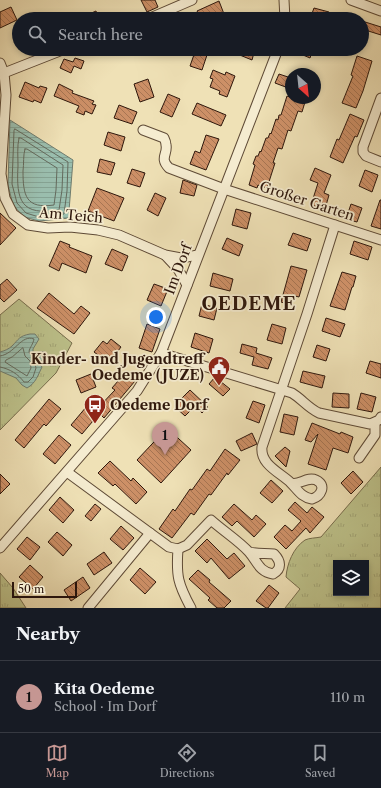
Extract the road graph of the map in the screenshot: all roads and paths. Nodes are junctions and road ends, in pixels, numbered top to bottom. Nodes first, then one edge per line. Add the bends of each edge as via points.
1 (192, 0) edge
2 (284, 0) edge
3 (351, 0) edge
4 (381, 11) edge
5 (164, 12) edge
6 (285, 12) edge
7 (47, 56) edge
8 (275, 56) edge
9 (0, 63) edge
10 (4, 73) junction
11 (381, 98) edge
12 (143, 130) dead end
13 (381, 162) edge
14 (224, 189) junction
15 (335, 225) junction
16 (381, 240) edge
17 (165, 255) junction
18 (198, 255) junction
19 (187, 285) junction
20 (161, 353) junction
21 (282, 390) junction
22 (378, 420) edge
23 (359, 458) dead end
24 (67, 472) junction
25 (291, 483) dead end
26 (150, 533) junction
27 (0, 548) edge
28 (178, 549) junction
29 (249, 552) dead end
30 (88, 608) edge
31 (191, 608) edge

1 - 5 street
2 - 6 street
3 - 4 street
7 - 10 street
8 - 14 street, Im Dorf
9 - 10 street, Am Teich
10 - 17 street, Am Teich via 6,95 1,174 5,198 13,214 28,225 98,230 119,235
11 - 13 street via 363,152 366,156
12 - 14 street, Großer Garten via 164,138 167,146 165,164 169,168
14 - 15 street, Großer Garten
14 - 18 street, Im Dorf
15 - 16 street, Großer Garten
15 - 21 street
17 - 18 street, Am Teich via 181,258
17 - 19 street, Am Teich via 178,269
18 - 19 street, Im Dorf
19 - 20 street, Im Dorf
20 - 21 street
20 - 24 street, Im Dorf via 137,391
21 - 22 street via 292,393 319,413 370,424
21 - 25 street via 261,452 276,472
22 - 23 street via 375,435
24 - 26 street
24 - 27 street, Im Dorf
26 - 28 street via 169,547
26 - 30 street
28 - 29 street via 187,545 211,520
28 - 31 street via 176,570

